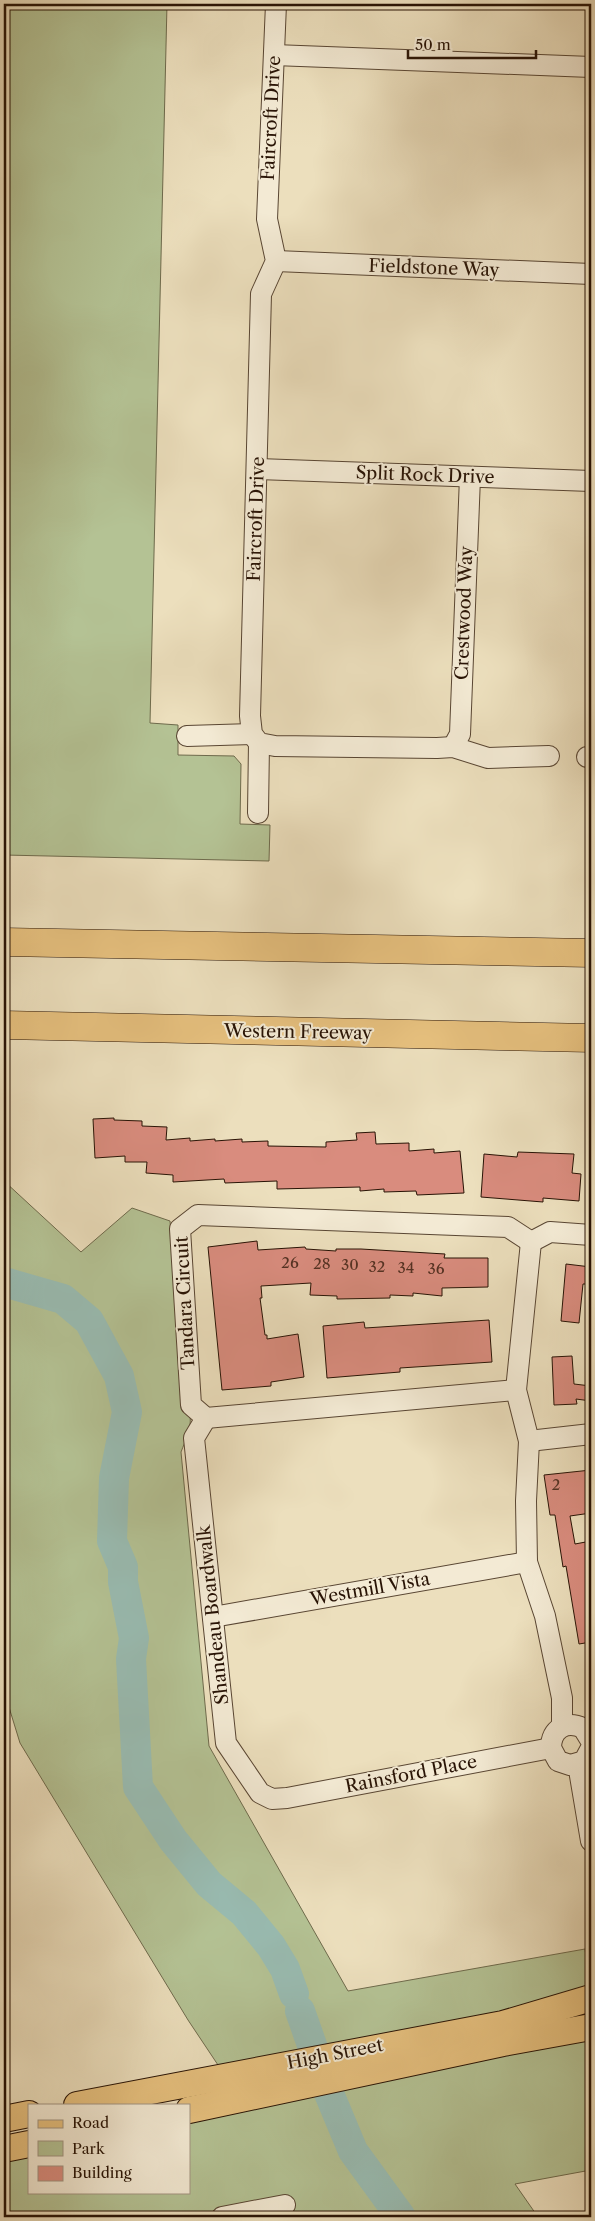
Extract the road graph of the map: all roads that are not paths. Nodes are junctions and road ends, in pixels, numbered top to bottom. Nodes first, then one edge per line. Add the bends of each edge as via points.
1 (276, 4) edge
2 (274, 55) junction
3 (591, 67) edge
4 (276, 261) junction
5 (591, 274) edge
6 (258, 469) junction
7 (470, 477) junction
8 (591, 481) edge
9 (187, 736) dead end
10 (256, 738) junction
11 (452, 746) junction
12 (549, 756) dead end
13 (258, 813) dead end
14 (4, 942) edge
15 (591, 953) edge
16 (4, 1025) edge
17 (591, 1038) edge
18 (591, 1235) edge
19 (531, 1242) junction
20 (516, 1390) junction
21 (206, 1418) junction
22 (591, 1434) edge
23 (529, 1441) junction
24 (527, 1562) junction
25 (214, 1617) junction
26 (562, 1726) junction
27 (591, 1739) edge
28 (551, 1748) junction
29 (591, 1748) edge
30 (578, 1764) junction
31 (272, 1799) joint
32 (591, 1841) edge
33 (591, 1998) edge
34 (591, 2027) edge
35 (82, 2104) edge
36 (190, 2110) edge
37 (28, 2114) edge
38 (4, 2119) edge
39 (28, 2144) edge
40 (4, 2149) edge
41 (284, 2205) dead end
42 (222, 2217) edge

1 - 2 street, Faircroft Drive
2 - 3 street
2 - 4 street, Faircroft Drive via 266,219
4 - 5 street, Fieldstone Way
4 - 6 street, Faircroft Drive via 261,294
6 - 7 street, Split Rock Drive
6 - 10 street, Faircroft Drive via 250,716
7 - 8 street, Split Rock Drive
7 - 11 street, Crestwood Way via 460,734
9 - 10 street
10 - 11 street via 275,746
10 - 13 street, Faircroft Drive
11 - 12 street via 488,758
14 - 15 highway
16 - 17 highway, Western Freeway
18 - 19 street via 550,1232
19 - 20 street
19 - 21 street, Tandara Circuit via 508,1227 198,1215 180,1229 191,1405
20 - 21 street
20 - 23 street
21 - 25 street, Shandeau Boardwalk via 194,1438
22 - 23 street
23 - 24 street
24 - 25 street, Westmill Vista
24 - 26 street via 545,1616 562,1698
25 - 31 street, Shandeau Boardwalk via 226,1743 260,1793
26 - 27 street via 583,1728
26 - 28 street via 554,1734
28 - 30 street via 558,1761
28 - 31 street, Rainsford Place
29 - 30 street via 589,1756
30 - 32 street
33 - 35 main road, High Street via 503,2024
34 - 36 main road, High Street
37 - 38 main road
39 - 40 main road
41 - 42 street

